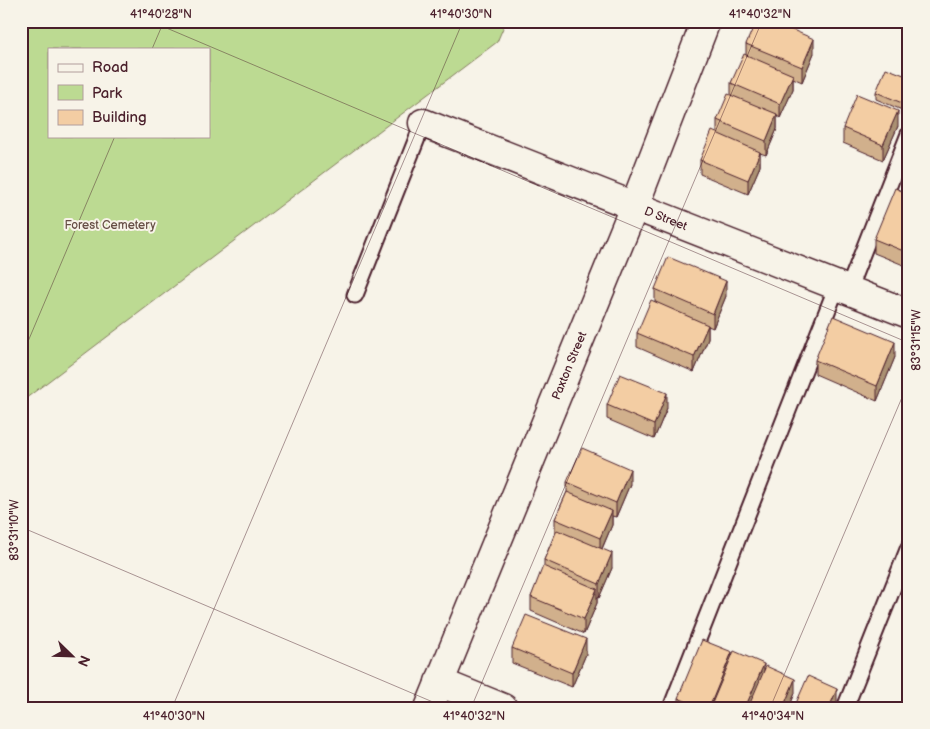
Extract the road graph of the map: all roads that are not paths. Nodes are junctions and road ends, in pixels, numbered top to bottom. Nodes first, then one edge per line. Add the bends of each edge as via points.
1 (706, 21) edge
2 (423, 123) joint
3 (909, 134) edge
4 (634, 207) junction
5 (842, 288) junction
6 (354, 295) dead end
7 (909, 314) edge
8 (909, 547) edge
9 (439, 682) junction
10 (429, 708) edge
11 (502, 708) edge
12 (671, 708) edge
13 (845, 708) edge

1 - 4 street, Paxton Street
2 - 4 street, D Street
2 - 6 lane
3 - 5 lane
4 - 5 street, D Street
4 - 9 street, Paxton Street
5 - 7 street, D Street
5 - 12 lane
8 - 13 lane
9 - 10 street, Paxton Street
9 - 11 street

